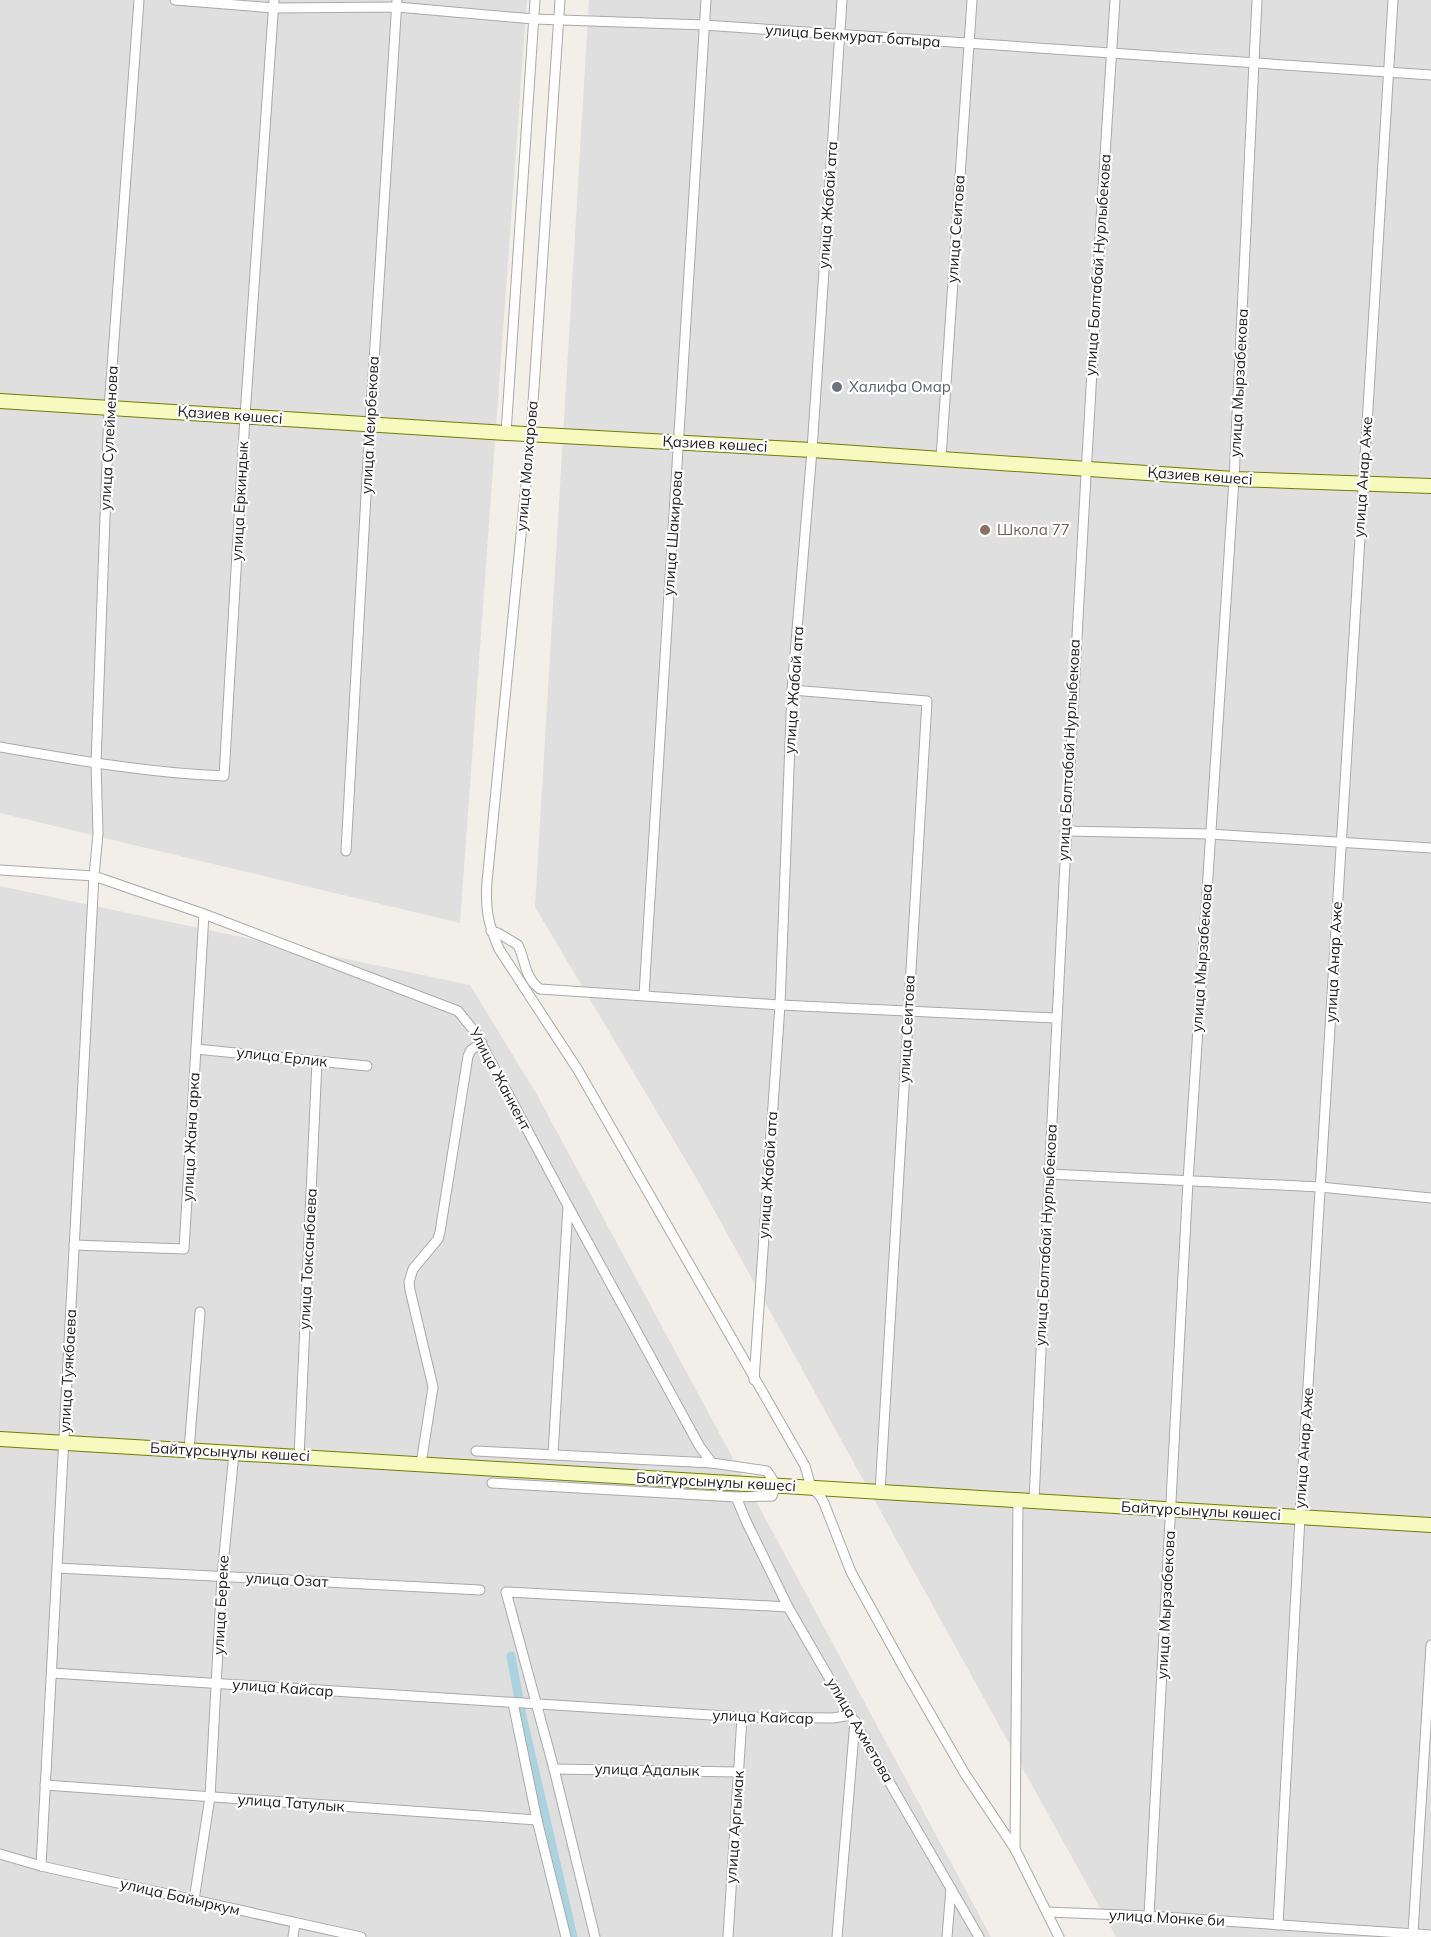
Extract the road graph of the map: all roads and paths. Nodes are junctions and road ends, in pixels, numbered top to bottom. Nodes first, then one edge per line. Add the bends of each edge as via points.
1 (139, 0) edge
2 (175, 0) edge
3 (535, 0) edge
4 (560, 0) edge
5 (706, 0) edge
6 (842, 0) edge
7 (972, 0) edge
8 (1115, 0) edge
9 (1257, 0) edge
10 (1393, 0) edge
11 (274, 4) edge
12 (397, 4) edge
13 (534, 19) junction
14 (559, 19) junction
15 (704, 25) junction
16 (839, 34) junction
17 (969, 44) junction
18 (1112, 52) junction
19 (1253, 63) junction
20 (1388, 73) junction
21 (1431, 75) edge
22 (0, 401) edge
23 (109, 408) junction
24 (245, 416) junction
25 (370, 424) junction
26 (506, 433) junction
27 (531, 433) junction
28 (678, 442) junction
29 (812, 450) junction
30 (941, 458) junction
31 (1085, 468) junction
32 (1234, 479) junction
33 (1363, 484) junction
34 (1431, 486) edge
35 (792, 690) junction
36 (0, 747) edge
37 (96, 764) junction
38 (1065, 831) junction
39 (1210, 834) junction
40 (1341, 841) junction
41 (1431, 848) edge
42 (346, 851) dead end
43 (0, 870) edge
44 (94, 876) junction
45 (204, 914) junction
46 (491, 931) junction
47 (644, 995) junction
48 (780, 1005) junction
49 (908, 1010) junction
50 (1055, 1018) junction
51 (482, 1043) junction
52 (196, 1049) junction
53 (317, 1061) junction
54 (368, 1066) dead end
55 (1049, 1174) junction
56 (1188, 1181) junction
57 (1320, 1187) junction
58 (1431, 1198) edge
59 (568, 1206) junction
60 (74, 1245) junction
61 (200, 1312) dead end
62 (754, 1380) junction
63 (0, 1439) edge
64 (64, 1442) junction
65 (189, 1450) junction
66 (476, 1451) dead end
67 (234, 1453) junction
68 (553, 1455) junction
69 (299, 1456) junction
70 (712, 1463) junction
71 (421, 1464) junction
72 (492, 1483) dead end
73 (776, 1485) junction
74 (811, 1487) junction
75 (880, 1492) junction
76 (736, 1497) junction
77 (1018, 1500) junction
78 (1034, 1501) junction
79 (1171, 1509) junction
80 (1300, 1517) junction
81 (1431, 1525) edge
82 (57, 1568) junction
83 (222, 1576) junction
84 (480, 1590) dead end
85 (788, 1607) junction
86 (1431, 1645) edge
87 (52, 1673) junction
88 (217, 1684) junction
89 (513, 1703) junction
90 (534, 1704) junction
91 (742, 1718) junction
92 (853, 1718) junction
93 (554, 1769) junction
94 (739, 1772) junction
95 (45, 1785) junction
96 (210, 1797) junction
97 (537, 1820) junction
98 (1015, 1849) junction
99 (0, 1854) edge
100 (41, 1866) junction
101 (951, 1888) junction
102 (194, 1900) junction
103 (1047, 1912) junction
104 (1149, 1916) junction
105 (295, 1923) junction
106 (1278, 1925) junction
107 (1413, 1933) junction
108 (1431, 1935) edge
109 (292, 1937) edge
110 (361, 1937) edge
111 (566, 1937) edge
112 (595, 1937) edge
113 (728, 1937) edge
114 (837, 1937) edge
115 (947, 1937) edge
116 (979, 1937) edge
117 (1059, 1937) edge

1 - 23 street, улица Сулейменова
2 - 11 street, улица Бекмурат батыра
3 - 13 street, улица Малхарова
4 - 14 street, улица Малхарова
5 - 15 street, улица Шакирова
6 - 16 street, улица Жабай ата
7 - 17 street, улица Сеитова
8 - 18 street, улица Балтабай Нурлыбекова
9 - 19 street, улица Мырзабекова
10 - 20 street, улица Анар Аже
11 - 12 street, улица Бекмурат батыра
11 - 24 street, улица Еркиндык
12 - 13 street, улица Бекмурат батыра
12 - 25 street, улица Меирбекова
13 - 14 street, улица Бекмурат батыра
13 - 26 street, улица Малхарова
14 - 15 street, улица Бекмурат батыра
14 - 27 street, улица Малхарова
15 - 16 street, улица Бекмурат батыра
15 - 28 street, улица Шакирова
16 - 17 street, улица Бекмурат батыра
16 - 29 street, улица Жабай ата
17 - 18 street, улица Бекмурат батыра
17 - 30 street, улица Сеитова
18 - 19 street, улица Бекмурат батыра
18 - 31 street, улица Балтабай Нурлыбекова
19 - 20 street, улица Бекмурат батыра
19 - 32 street, улица Мырзабекова
20 - 21 street, улица Бекмурат батыра
20 - 33 street, улица Анар Аже
22 - 23 street, Қазиев көшесі
23 - 24 street, Қазиев көшесі
23 - 37 street, улица Сулейменова
24 - 25 street, Қазиев көшесі
24 - 37 street, улица Еркиндык via 224,776
25 - 26 street, Қазиев көшесі
25 - 42 street, улица Меирбекова
26 - 27 street, Қазиев көшесі
27 - 28 street, Қазиев көшесі
27 - 46 street, улица Малхарова via 485,906
28 - 29 street, Қазиев көшесі
28 - 47 street, улица Шакирова
29 - 30 street, Қазиев көшесі
29 - 35 street, улица Жабай ата
30 - 31 street, Қазиев көшесі
31 - 32 street, Қазиев көшесі
31 - 38 street, улица Балтабай Нурлыбекова
32 - 33 street, Қазиев көшесі
32 - 39 street, улица Мырзабекова
33 - 34 street, Қазиев көшесі
33 - 40 street, улица Анар Аже
35 - 48 street, улица Жабай ата
35 - 49 street, улица Сеитова via 927,701
36 - 37 street, улица Еркиндык
37 - 44 street, улица Сулейменова via 98,834
38 - 39 street
38 - 50 street, улица Балтабай Нурлыбекова
39 - 40 street
39 - 56 street, улица Мырзабекова
40 - 41 street
40 - 57 street, улица Анар Аже
43 - 44 street, Улица Жанкент
44 - 45 street, Улица Жанкент
44 - 60 street, улица Туякбаева
45 - 51 street, Улица Жанкент via 458,1011
45 - 52 street, улица Жана арка
46 - 47 street via 518,945 527,975 540,989
46 - 62 street, улица Малхарова via 578,1071
47 - 48 street
48 - 49 street
48 - 62 street, улица Жабай ата
49 - 50 street
49 - 75 street, улица Сеитова
50 - 55 street, улица Балтабай Нурлыбекова
51 - 59 street, Улица Жанкент
51 - 71 street via 468,1056 438,1239 410,1274 410,1290 433,1387
52 - 53 street, улица Ерлик
52 - 60 street, улица Жана арка via 184,1249
53 - 54 street, улица Ерлик
53 - 69 street, улица Токсанбаева
55 - 56 street
55 - 78 street, улица Балтабай Нурлыбекова
56 - 57 street
56 - 79 street, улица Мырзабекова
57 - 58 street
57 - 80 street, улица Анар Аже
59 - 68 street
59 - 70 street, Улица Жанкент
60 - 64 street, улица Туякбаева
61 - 65 street
62 - 74 street, улица Малхарова via 805,1466
63 - 64 street, Байтұрсынұлы көшесі
64 - 65 street, Байтұрсынұлы көшесі
64 - 82 street, улица Туякбаева
65 - 67 street, Байтұрсынұлы көшесі
66 - 68 street
67 - 69 street, Байтұрсынұлы көшесі
67 - 83 street, улица Береке
68 - 70 street
69 - 71 street, Байтұрсынұлы көшесі
70 - 73 street via 767,1471
71 - 73 street, Байтұрсынұлы көшесі
72 - 76 street
73 - 74 street, Байтұрсынұлы көшесі
73 - 76 street via 771,1496
74 - 75 street, Байтұрсынұлы көшесі
74 - 98 street, улица Малхарова via 824,1503 851,1572 904,1670
75 - 77 street, Байтұрсынұлы көшесі
76 - 85 street, улица Ахметова
77 - 78 street, Байтұрсынұлы көшесі
77 - 98 street
78 - 79 street, Байтұрсынұлы көшесі
79 - 80 street, Байтұрсынұлы көшесі
79 - 104 street, улица Мырзабекова
80 - 81 street, Байтұрсынұлы көшесі
80 - 106 street, улица Анар Аже
82 - 83 street, улица Озат
82 - 87 street, улица Туякбаева
83 - 84 street, улица Озат
83 - 88 street, улица Береке
85 - 90 street via 506,1592
85 - 92 street, улица Ахметова
86 - 107 street
87 - 88 street, улица Кайсар
87 - 95 street, улица Туякбаева
88 - 89 street, улица Кайсар
88 - 96 street, улица Береке
89 - 90 street, улица Кайсар
89 - 97 street
90 - 91 street, улица Кайсар
90 - 93 street
91 - 92 street, улица Кайсар
91 - 94 street, улица Аргымак
92 - 101 street, улица Ахметова
92 - 114 street
93 - 94 street, улица Адалык
93 - 112 street
94 - 113 street, улица Аргымак
95 - 96 street, улица Татулык
95 - 100 street, улица Туякбаева
96 - 97 street, улица Татулык
96 - 102 street, улица Береке
97 - 111 street
98 - 103 street, улица Малхарова
99 - 100 street, улица Байыркум
100 - 102 street, улица Байыркум
101 - 115 street
101 - 116 street, улица Ахметова
102 - 105 street, улица Байыркум
103 - 104 street, улица Монке би
103 - 117 street, улица Малхарова
104 - 106 street, улица Монке би
105 - 109 street
105 - 110 street, улица Байыркум
106 - 107 street, улица Монке би
107 - 108 street, улица Монке би

